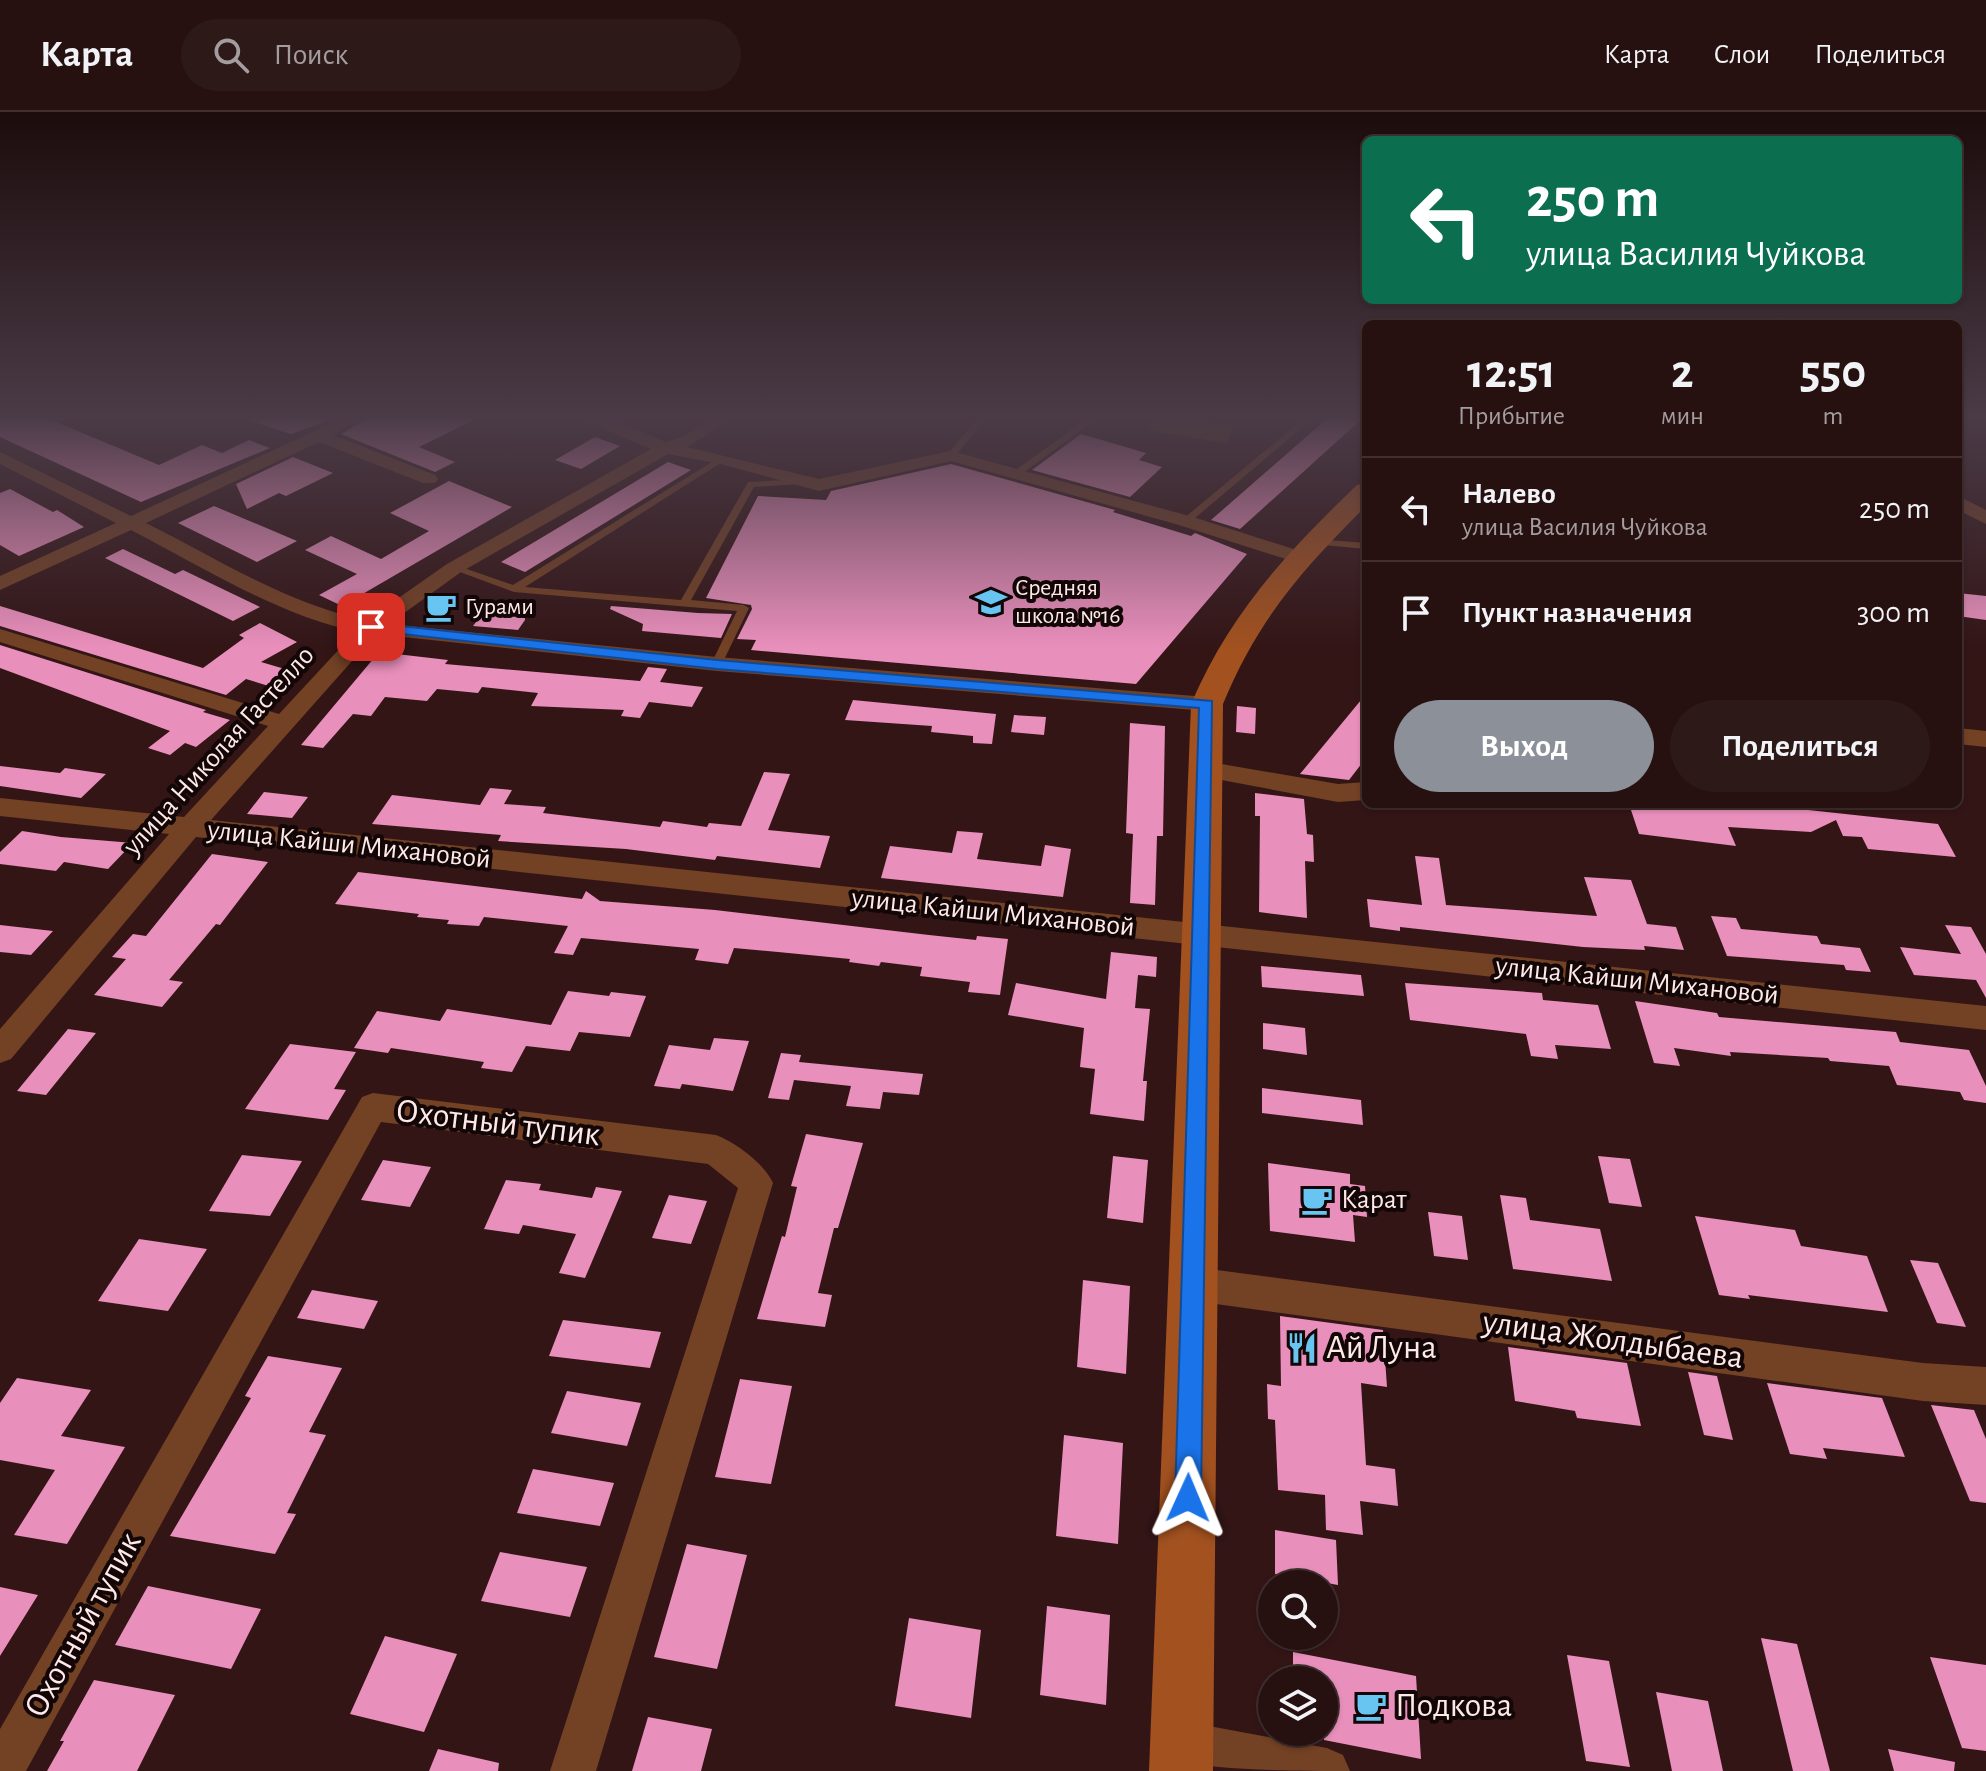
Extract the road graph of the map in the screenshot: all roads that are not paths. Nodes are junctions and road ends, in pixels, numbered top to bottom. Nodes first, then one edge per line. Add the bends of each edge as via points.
1 (70, 493) edge
2 (194, 493) edge
3 (585, 493) edge
4 (668, 493) edge
5 (746, 493) edge
6 (1086, 493) edge
7 (1219, 493) edge
8 (1362, 495) edge
9 (1962, 496) edge
10 (1986, 498) edge
11 (1962, 504) edge
12 (1986, 518) edge
13 (1186, 521) junction
14 (129, 524) junction
15 (1362, 546) edge
16 (1307, 549) junction
17 (454, 568) junction
18 (0, 584) edge
19 (514, 589) junction
20 (684, 603) junction
21 (371, 627) junction
22 (0, 635) edge
23 (717, 664) junction
24 (1207, 704) junction
25 (282, 723) junction
26 (1962, 736) edge
27 (1986, 739) edge
28 (1204, 769) junction
29 (1362, 791) edge
30 (0, 807) edge
31 (189, 828) junction
32 (1204, 935) junction
33 (1986, 1018) edge
34 (0, 1050) edge
35 (1194, 1284) junction
36 (1986, 1386) edge
37 (1181, 1757) edge
38 (1, 1771) edge
39 (573, 1771) edge
40 (1327, 1771) edge

1 - 14 street
2 - 14 street
3 - 17 street, улица Николая Гастелло
4 - 19 lane
5 - 20 lane
6 - 13 street
7 - 13 lane
8 - 16 main road
9 - 10 street
11 - 12 street
13 - 16 street
14 - 18 street
14 - 21 street via 272,594 342,622
15 - 16 lane
16 - 24 main road via 1243,627
17 - 19 lane
17 - 21 street, улица Николая Гастелло
19 - 20 lane
20 - 23 lane via 744,608
21 - 23 street
21 - 25 street, улица Николая Гастелло
22 - 25 street
23 - 24 street
24 - 28 main road
25 - 31 street, улица Николая Гастелло
26 - 27 street
28 - 29 street via 1338,793
28 - 32 main road
30 - 31 street, улица Кайши Михановой
31 - 32 street, улица Кайши Михановой
31 - 34 street, улица Николая Гастелло
32 - 33 street, улица Кайши Михановой
32 - 35 main road
35 - 36 street, улица Жолдыбаева via 1907,1380
35 - 37 main road
37 - 40 street
38 - 39 street, Охотный тупик via 373,1107 716,1150 756,1183

